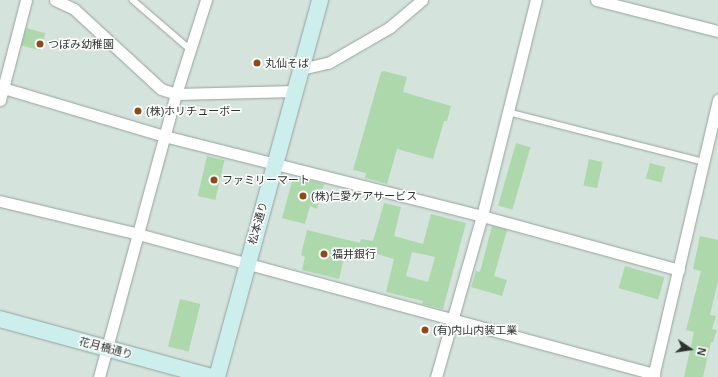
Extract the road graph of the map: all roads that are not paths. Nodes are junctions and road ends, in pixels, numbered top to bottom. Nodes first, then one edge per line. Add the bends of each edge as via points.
1 (26, 0) edge
2 (54, 0) edge
3 (133, 0) edge
4 (206, 0) edge
5 (320, 0) edge
6 (422, 0) edge
7 (536, 0) edge
8 (596, 0) edge
9 (612, 2) edge
10 (718, 31) edge
11 (190, 49) junction
12 (302, 69) junction
13 (2, 88) edge
14 (296, 91) junction
15 (176, 94) junction
16 (0, 100) edge
17 (718, 100) edge
18 (508, 112) junction
19 (164, 136) junction
20 (704, 162) junction
21 (276, 163) junction
22 (0, 201) edge
23 (482, 216) junction
24 (138, 234) junction
25 (247, 263) junction
26 (679, 270) junction
27 (0, 319) edge
28 (452, 320) junction
29 (107, 348) junction
30 (654, 375) edge
31 (99, 377) edge
32 (212, 377) edge
33 (217, 377) edge
34 (436, 377) edge

1 - 13 street
2 - 15 street via 74,9 162,89
3 - 11 lane
4 - 11 street
5 - 12 street, 松本通り
6 - 12 street via 390,27 328,63
7 - 18 street
8 - 9 street
9 - 10 street
11 - 15 street
12 - 14 street, 松本通り
13 - 16 street
13 - 19 street
14 - 15 street
14 - 21 street, 松本通り
15 - 19 street
17 - 20 street
18 - 20 lane
18 - 23 street
19 - 21 street
19 - 24 street
20 - 26 street
21 - 23 street
21 - 25 street, 松本通り
22 - 24 street
23 - 26 street
23 - 28 street
24 - 25 street
24 - 29 street
25 - 28 street
25 - 33 street, 松本通り
26 - 30 street
27 - 29 street, 花月橋通り
28 - 30 street
28 - 34 street
29 - 31 street
29 - 32 street, 花月橋通り

